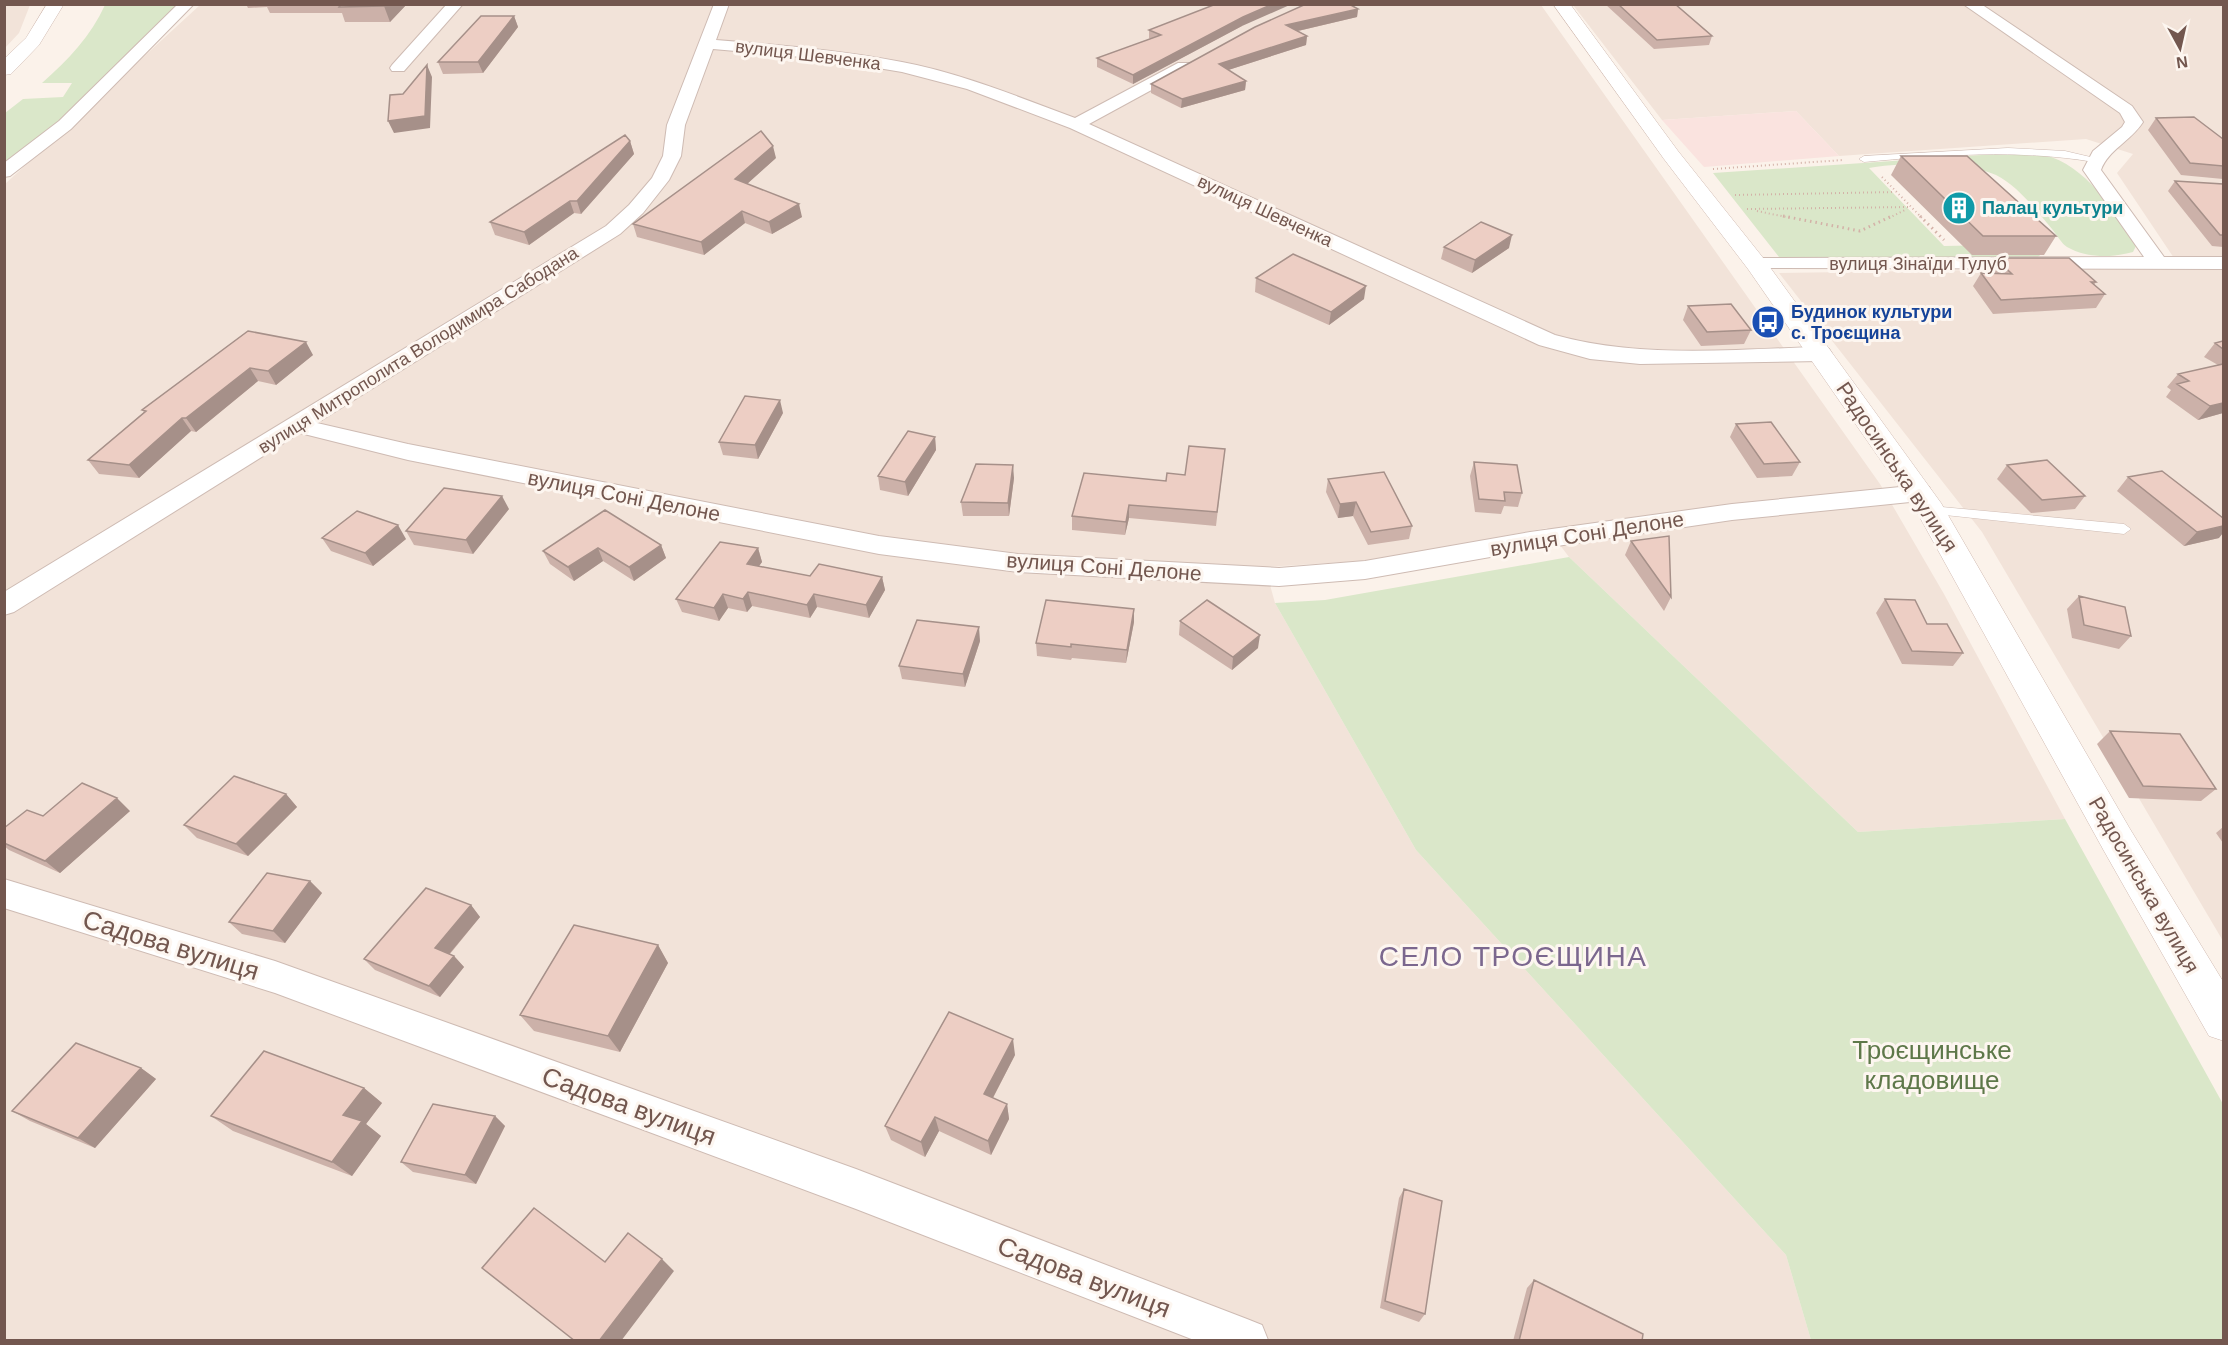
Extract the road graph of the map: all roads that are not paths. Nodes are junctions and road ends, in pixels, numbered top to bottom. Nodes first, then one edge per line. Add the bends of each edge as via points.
1 (56, 4) edge
2 (187, 4) edge
3 (456, 4) edge
4 (722, 4) edge
5 (1561, 4) edge
6 (1970, 4) edge
7 (708, 44) junction
8 (1198, 59) edge
9 (398, 68) dead end
10 (4, 70) edge
11 (1076, 124) junction
12 (1864, 159) road end
13 (2094, 159) junction
14 (4, 172) edge
15 (2158, 263) junction
16 (2223, 263) edge
17 (1756, 264) junction
18 (1821, 354) junction
19 (296, 425) junction
20 (1925, 501) junction
21 (2124, 529) dead end
22 (4, 605) edge
23 (4, 893) edge
24 (2223, 1022) edge
25 (1247, 1341) edge

1 - 10 street via 33,41
2 - 14 street via 65,125
3 - 9 street
4 - 7 street, вулиця Митрополита Володимира Сабодана
5 - 17 street, Радосинська вулиця
6 - 13 street via 2126,110 2134,122 2130,130
7 - 11 street, вулиця Шевченка via 824,54 903,67 974,86
7 - 19 street, вулиця Митрополита Володимира Сабодана via 676,125 672,156 660,180 636,210 613,230
8 - 11 street
11 - 18 street, вулиця Шевченка via 1547,340 1590,352 1640,357
12 - 13 lane via 1995,149 2058,151
13 - 15 street via 2092,170
15 - 16 street, вулиця Зінаїди Тулуб
15 - 17 street, вулиця Зінаїди Тулуб
17 - 18 street, Радосинська вулиця
18 - 20 street, Радосинська вулиця
19 - 20 street, вулиця Соні Делоне via 431,457 879,545 1018,563 1279,577 1365,570 1732,512
19 - 22 street, вулиця Митрополита Володимира Сабодана
20 - 21 lane
20 - 24 street, Радосинська вулиця
23 - 25 street, Садова вулиця via 275,977 856,1189

